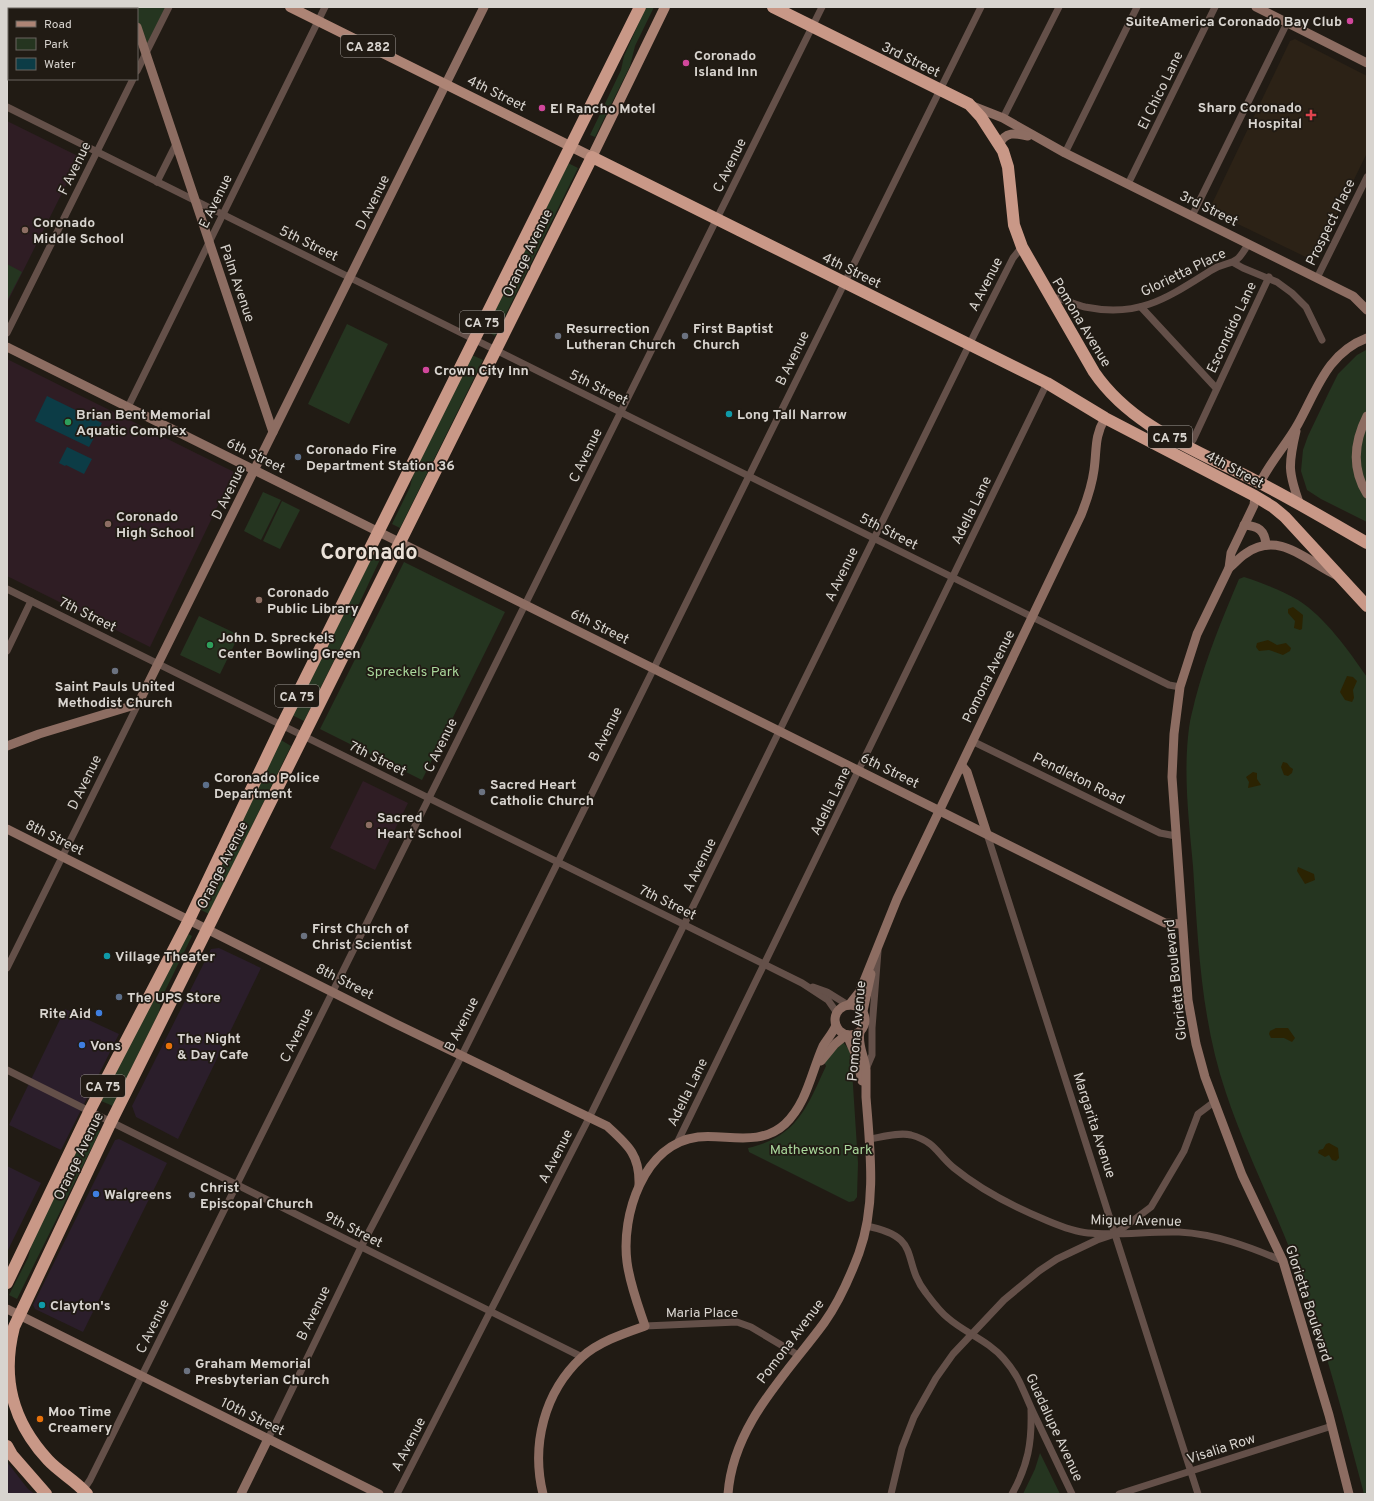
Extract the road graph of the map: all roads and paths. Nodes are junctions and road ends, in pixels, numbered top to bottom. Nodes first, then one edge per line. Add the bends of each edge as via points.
1 (169, 7) edge
2 (290, 7) edge
3 (325, 7) edge
4 (484, 7) edge
5 (640, 7) edge
6 (664, 7) edge
7 (773, 7) edge
8 (822, 7) edge
9 (981, 7) edge
10 (1059, 7) edge
11 (1137, 7) edge
12 (1215, 7) edge
13 (1256, 7) edge
14 (318, 21) junction
15 (1287, 23) junction
16 (812, 26) junction
17 (138, 30) edge
18 (146, 53) junction
19 (1367, 63) edge
20 (138, 69) edge
21 (133, 80) edge
22 (446, 84) junction
23 (940, 90) junction
24 (969, 104) junction
25 (7, 107) edge
26 (1003, 118) junction
27 (1034, 137) junction
28 (176, 144) junction
29 (999, 145) junction
30 (570, 146) junction
31 (97, 152) junction
32 (1065, 153) junction
33 (592, 157) junction
34 (1367, 177) edge
35 (158, 182) junction
36 (1128, 184) junction
37 (195, 201) junction
38 (223, 215) junction
39 (1192, 216) junction
40 (716, 219) junction
41 (209, 242) junction
42 (1248, 244) junction
43 (1022, 247) junction
44 (1234, 263) junction
45 (1269, 277) junction
46 (350, 278) junction
47 (1317, 278) junction
48 (845, 283) junction
49 (1050, 297) junction
50 (1142, 307) junction
51 (1367, 310) edge
52 (7, 333) edge
53 (1367, 338) edge
54 (474, 339) junction
55 (1322, 340) dead end
56 (970, 344) junction
57 (7, 348) edge
58 (496, 350) junction
59 (1047, 383) junction
60 (1216, 388) junction
61 (128, 407) junction
62 (621, 412) junction
63 (1367, 416) edge
64 (1105, 418) junction
65 (1298, 424) junction
66 (273, 432) junction
67 (1193, 440) dead end
68 (254, 470) junction
69 (749, 476) junction
70 (1260, 483) junction
71 (1367, 494) edge
72 (1255, 496) junction
73 (1300, 505) junction
74 (1244, 525) junction
75 (379, 532) junction
76 (874, 538) junction
77 (400, 542) junction
78 (1367, 543) edge
79 (1266, 545) junction
80 (1229, 568) junction
81 (953, 577) junction
82 (1340, 577) junction
83 (7, 589) edge
84 (31, 601) junction
85 (525, 604) junction
86 (1367, 606) edge
87 (1033, 617) junction
88 (7, 651) edge
89 (158, 664) junction
90 (654, 668) junction
91 (1180, 688) junction
92 (138, 704) junction
93 (282, 725) junction
94 (778, 730) junction
95 (305, 736) junction
96 (972, 740) junction
97 (7, 746) edge
98 (962, 766) junction
99 (860, 770) junction
100 (429, 798) junction
101 (940, 810) junction
102 (7, 829) edge
103 (986, 834) junction
104 (1176, 836) junction
105 (62, 856) junction
106 (558, 862) junction
107 (189, 920) junction
108 (684, 924) junction
109 (1182, 924) junction
110 (207, 929) junction
111 (879, 942) junction
112 (764, 964) junction
113 (7, 968) edge
114 (802, 983) junction
115 (333, 991) junction
116 (849, 1005) junction
117 (863, 1011) junction
118 (837, 1013) junction
119 (836, 1025) junction
120 (860, 1032) junction
121 (846, 1035) junction
122 (462, 1055) junction
123 (816, 1067) junction
124 (866, 1069) junction
125 (7, 1070) edge
126 (866, 1096) junction
127 (1214, 1102) junction
128 (89, 1112) junction
129 (589, 1118) junction
130 (111, 1122) junction
131 (870, 1139) junction
132 (677, 1143) junction
133 (236, 1185) junction
134 (639, 1185) junction
135 (866, 1226) junction
136 (1115, 1234) junction
137 (361, 1247) junction
138 (1284, 1261) junction
139 (7, 1283) edge
140 (7, 1309) edge
141 (491, 1312) junction
142 (19, 1316) junction
143 (645, 1326) junction
144 (971, 1333) junction
145 (798, 1355) junction
146 (582, 1357) junction
147 (141, 1376) junction
148 (1026, 1391) junction
149 (1332, 1426) junction
150 (268, 1438) junction
151 (7, 1446) edge
152 (1191, 1472) junction
153 (84, 1493) edge
154 (46, 1494) edge
155 (241, 1494) edge
156 (380, 1494) edge
157 (397, 1494) edge
158 (543, 1494) edge
159 (728, 1494) edge
160 (891, 1494) edge
161 (1012, 1494) edge
162 (1072, 1494) edge
163 (1119, 1494) edge
164 (1198, 1494) edge
165 (1349, 1494) edge

1 - 18 street
2 - 14 main road, 4th Street / CA 282
3 - 14 street, E Avenue
4 - 22 street, D Avenue
5 - 30 highway, Orange Avenue / CA 75
6 - 33 main road, Orange Avenue
7 - 16 highway, 3rd Street / CA 75
8 - 16 street, C Avenue
9 - 23 street, B Avenue
10 - 26 street
11 - 32 street
12 - 36 street, El Chico Lane
13 - 15 street
14 - 22 main road, 4th Street / CA 282
14 - 38 street, E Avenue
15 - 19 street
15 - 39 street
16 - 23 highway, 3rd Street / CA 75
16 - 40 street, C Avenue
17 - 18 street, Palm Avenue
18 - 20 street
18 - 28 street, Palm Avenue
21 - 31 street, F Avenue
22 - 30 main road, 4th Street / CA 282
22 - 46 street, D Avenue
23 - 24 highway, 3rd Street / CA 75
23 - 48 street, B Avenue
24 - 26 street, 3rd Street
24 - 29 highway, Pomona Avenue / CA 75 via 981,117
25 - 31 street, 5th Street
26 - 27 street, 3rd Street
27 - 29 street, 3rd Street via 1008,134 1002,137
27 - 32 street, 3rd Street
28 - 35 street
28 - 37 street, Palm Avenue
29 - 43 highway, Pomona Avenue / CA 75 via 1008,166 1013,220
30 - 33 main road, 4th Street / CA 282
30 - 54 highway, Orange Avenue / CA 75
31 - 35 street, 5th Street
31 - 52 street, F Avenue
32 - 36 street, 3rd Street
33 - 40 highway, 4th Street / CA 75
33 - 58 highway, Orange Avenue / CA 75
34 - 47 street, Prospect Place
35 - 37 street, 5th Street
36 - 39 street, 3rd Street
37 - 38 street, 5th Street
37 - 41 street, Palm Avenue
38 - 41 street, E Avenue
38 - 46 street, 5th Street
39 - 42 street, 3rd Street
40 - 48 highway, 4th Street / CA 75
40 - 62 street, C Avenue
41 - 61 street, E Avenue
41 - 66 street, Palm Avenue
42 - 44 street, Glorietta Place
42 - 47 street, 3rd Street
43 - 49 highway, Pomona Avenue / CA 75
43 - 56 street, A Avenue via 1013,258
44 - 45 street
44 - 50 street, Glorietta Place via 1212,269 1164,299
45 - 55 street via 1292,293 1306,307
45 - 60 street, Escondido Lane
46 - 54 street, 5th Street
46 - 66 street, D Avenue
47 - 51 street, 3rd Street via 1353,296
48 - 56 highway, 4th Street / CA 75
48 - 69 street, B Avenue
49 - 50 street, Glorietta Place via 1098,308 1121,310
49 - 70 highway, Pomona Avenue / CA 75 via 1103,385 1124,406 1160,432
50 - 60 street, Escondido Lane
53 - 65 street via 1344,350 1328,366
54 - 58 street, 5th Street
54 - 75 highway, Orange Avenue / CA 75
56 - 59 highway, 4th Street / CA 75
56 - 76 street, A Avenue
57 - 61 street, 6th Street
58 - 62 street, 5th Street
58 - 77 highway, Orange Avenue / CA 75
59 - 64 highway, 4th Street / CA 75
59 - 81 street, Adella Lane
60 - 67 street, Escondido Lane
61 - 68 street, 6th Street
62 - 69 street, 5th Street
62 - 85 street, C Avenue
63 - 71 street via 1358,436 1355,457 1360,480
64 - 72 highway, 4th Street / CA 75
64 - 87 street, Pomona Avenue via 1096,438 1094,469 1088,497
65 - 70 street
65 - 73 street via 1289,465
66 - 68 street, D Avenue
68 - 75 street, 6th Street
68 - 89 street, D Avenue
69 - 76 street, 5th Street
69 - 90 street, B Avenue
70 - 73 highway, 4th Street / CA 75
72 - 74 street, Glorietta Boulevard via 1254,505
72 - 82 highway, 4th Street / CA 75 via 1285,517
73 - 78 highway, 4th Street / CA 75
74 - 79 street via 1258,528 1263,532
74 - 80 street, Glorietta Boulevard via 1231,553
75 - 77 street, 6th Street
75 - 93 highway, Orange Avenue / CA 75
76 - 81 street, 5th Street
76 - 94 street, A Avenue
77 - 85 street, 6th Street
77 - 95 highway, Orange Avenue / CA 75
79 - 80 street, Glorietta Boulevard via 1245,554
79 - 82 street via 1292,549
80 - 91 street, Glorietta Boulevard via 1197,634
81 - 87 street, 5th Street
81 - 99 street, Adella Lane
82 - 86 highway, 4th Street / CA 75
83 - 84 street, 7th Street
84 - 88 street
84 - 89 street, 7th Street
85 - 90 street, 6th Street
85 - 100 street, C Avenue
87 - 91 street, 5th Street via 1169,685
87 - 96 street, Pomona Avenue
89 - 92 street, D Avenue
89 - 93 street, 7th Street
90 - 94 street, 6th Street
90 - 106 street, B Avenue
91 - 104 street, Glorietta Boulevard via 1172,762
92 - 97 street
92 - 105 street, D Avenue
93 - 95 street, 7th Street
93 - 107 highway, Orange Avenue / CA 75
94 - 99 street, 6th Street
94 - 108 street, A Avenue
95 - 100 street, 7th Street
95 - 110 highway, Orange Avenue / CA 75
96 - 98 street, Pomona Avenue
96 - 104 street, Pendleton Road via 1160,833
98 - 101 street, Pomona Avenue
98 - 103 street, Margarita Avenue via 968,772
99 - 101 street, 6th Street
99 - 112 street, Adella Lane
100 - 106 street, 7th Street
100 - 115 street, C Avenue
101 - 103 street, 6th Street
101 - 111 street, Pomona Avenue
102 - 105 street, 8th Street
103 - 109 street, 6th Street via 1164,923
103 - 136 street, Margarita Avenue
104 - 109 street, Glorietta Boulevard
105 - 107 street, 8th Street
105 - 113 street, D Avenue
106 - 108 street, 7th Street
106 - 122 street, B Avenue
107 - 110 street, 8th Street
107 - 128 highway, Orange Avenue / CA 75
108 - 112 street, 7th Street
108 - 129 street, A Avenue
109 - 127 street, Glorietta Boulevard via 1188,1000 1196,1044
110 - 115 street, 8th Street
110 - 130 highway, Orange Avenue / CA 75
111 - 116 street, Pomona Avenue via 860,991
111 - 117 street
111 - 124 street, Pomona Avenue via 872,1055
112 - 114 street, 7th Street
112 - 132 street, Adella Lane
114 - 116 street, 7th Street via 827,992
114 - 118 street, 7th Street via 828,1000
115 - 122 street, 8th Street
115 - 133 street, C Avenue
116 - 117 street, Pomona Avenue
116 - 118 street, Pomona Avenue
117 - 120 street, Pomona Avenue via 866,1021
118 - 119 street, Pomona Avenue
119 - 121 street, Pomona Avenue
119 - 123 street via 823,1047
120 - 121 street, Pomona Avenue
120 - 124 street via 859,1040
121 - 123 street
121 - 126 street via 856,1056
122 - 129 street, 8th Street
122 - 137 street, B Avenue
123 - 132 street via 800,1106 784,1125 772,1132 754,1138 697,1137
124 - 126 street, Pomona Avenue
125 - 128 street, 9th Street
126 - 131 street, Pomona Avenue
127 - 136 street via 1198,1114 1184,1151 1151,1208
127 - 138 street, Glorietta Boulevard via 1242,1175
128 - 130 street, 9th Street
128 - 139 highway, Orange Avenue / CA 75
129 - 134 street, 8th Street via 607,1126 633,1154 639,1167
129 - 141 street, A Avenue
130 - 133 street, 9th Street
130 - 142 highway, Orange Avenue / CA 75
131 - 135 street, Pomona Avenue via 871,1187
131 - 136 street, Miguel Avenue via 902,1134 926,1140 938,1149 953,1167 994,1197 1011,1206 1050,1222 1087,1233
132 - 134 street via 661,1155
133 - 137 street, 9th Street
133 - 147 street, C Avenue
134 - 143 street via 628,1219 627,1262 631,1285
135 - 144 street, Guadalupe Avenue via 885,1230 898,1237 908,1249 917,1278 925,1292 947,1318
135 - 145 street, Pomona Avenue via 859,1253 837,1303
136 - 138 street, Miguel Avenue via 1195,1234 1244,1245
136 - 144 street via 1057,1259 1039,1271 1004,1300
136 - 152 street, Margarita Avenue
137 - 141 street, 9th Street
137 - 150 street, B Avenue
138 - 149 street, Glorietta Boulevard
140 - 142 street, 10th Street
141 - 146 street, 9th Street
141 - 157 street, A Avenue
142 - 147 street, 10th Street
142 - 153 highway, Orange Avenue / CA 75 via 14,1327 8,1359 8,1378 18,1413 30,1437 48,1460
143 - 145 street, Maria Place via 738,1322
143 - 146 street via 597,1347
144 - 148 street, Guadalupe Avenue via 1004,1358
144 - 160 street via 936,1378 914,1418 902,1448
145 - 159 street, Pomona Avenue via 759,1407 742,1440 734,1462
146 - 158 street via 558,1386 546,1411 539,1436 538,1466
147 - 150 street, 10th Street
147 - 153 street, C Avenue
148 - 161 street via 1031,1410 1032,1436 1025,1465
148 - 162 street, Guadalupe Avenue
149 - 152 street, Visalia Row
149 - 165 street, Glorietta Boulevard
150 - 155 street, B Avenue
150 - 156 street, 10th Street
151 - 154 highway
152 - 163 street, Visalia Row
152 - 164 street, Margarita Avenue

